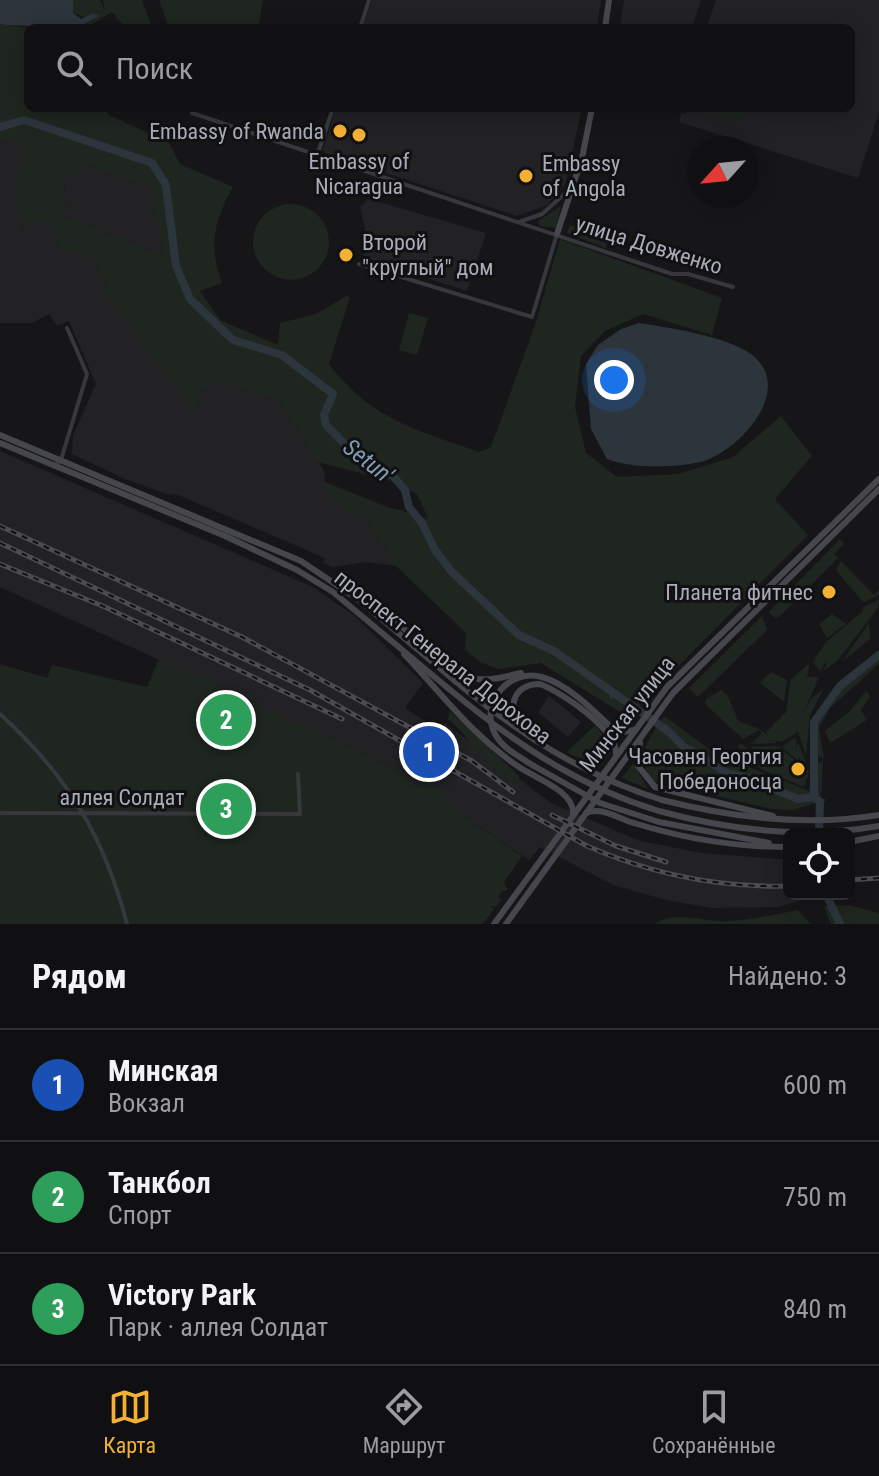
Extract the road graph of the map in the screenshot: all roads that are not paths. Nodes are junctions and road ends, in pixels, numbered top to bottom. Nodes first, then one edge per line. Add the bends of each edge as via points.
1 (369, 0) edge
2 (609, 0) edge
3 (361, 24) edge
4 (606, 24) edge
5 (332, 112) edge
6 (591, 112) edge
7 (192, 113) dead end
8 (317, 156) junction
9 (575, 182) junction
10 (516, 223) junction
11 (557, 234) junction
12 (359, 264) dead end
13 (733, 287) dead end
14 (67, 328) dead end
15 (0, 435) edge
16 (0, 443) edge
17 (61, 460) junction
18 (49, 464) junction
19 (879, 479) edge
20 (879, 489) edge
21 (321, 573) junction
22 (382, 631) junction
23 (540, 676) junction
24 (0, 714) edge
25 (635, 729) junction
26 (642, 735) junction
27 (556, 756) junction
28 (615, 757) junction
29 (298, 774) dead end
30 (0, 813) edge
31 (85, 813) junction
32 (879, 815) edge
33 (572, 816) junction
34 (584, 816) junction
35 (792, 821) junction
36 (879, 826) edge
37 (855, 829) edge
38 (783, 831) edge
39 (879, 836) edge
40 (855, 841) edge
41 (783, 846) edge
42 (783, 847) edge
43 (127, 924) edge
44 (494, 924) edge
45 (506, 924) edge

1 - 3 street
2 - 4 main road
5 - 8 street
6 - 9 main road
7 - 8 street, улица Довженко
8 - 10 street, улица Довженко
9 - 10 street via 552,208
9 - 11 main road
10 - 11 street, улица Довженко
11 - 12 street via 532,317
11 - 13 street, улица Довженко via 672,274
14 - 17 street via 87,374
15 - 17 main road, проспект Генерала Дорохова
16 - 18 main road, проспект Генерала Дорохова
17 - 18 street
17 - 21 main road, проспект Генерала Дорохова
18 - 22 main road, проспект Генерала Дорохова via 280,560 333,592
19 - 25 main road, Минская улица via 695,657
20 - 26 main road, Минская улица via 701,662
21 - 23 main road via 370,600 467,675
21 - 27 main road, проспект Генерала Дорохова, bridge via 521,734
22 - 33 main road via 495,750 571,800
22 - 38 main road, проспект Генерала Дорохова, bridge via 495,727 556,768 659,811 740,829
23 - 25 main road via 617,733
23 - 41 main road, bridge via 512,680 492,705 496,736 521,758 600,803 659,822
24 - 31 street via 60,776
25 - 28 main road, Минская улица
26 - 34 main road, Минская улица
26 - 35 main road via 638,766 655,787
27 - 28 main road, bridge via 513,716 517,693 532,684 544,685 605,729 617,747
27 - 35 main road, проспект Генерала Дорохова, bridge via 662,800
28 - 33 main road, Минская улица
29 - 31 street, аллея Солдат via 300,814
30 - 31 street, аллея Солдат
31 - 43 street
32 - 35 main road, проспект Генерала Дорохова
33 - 44 main road, Минская улица
34 - 42 main road via 598,810 701,840
34 - 45 main road, Минская улица
36 - 37 main road, проспект Генерала Дорохова
39 - 40 main road

